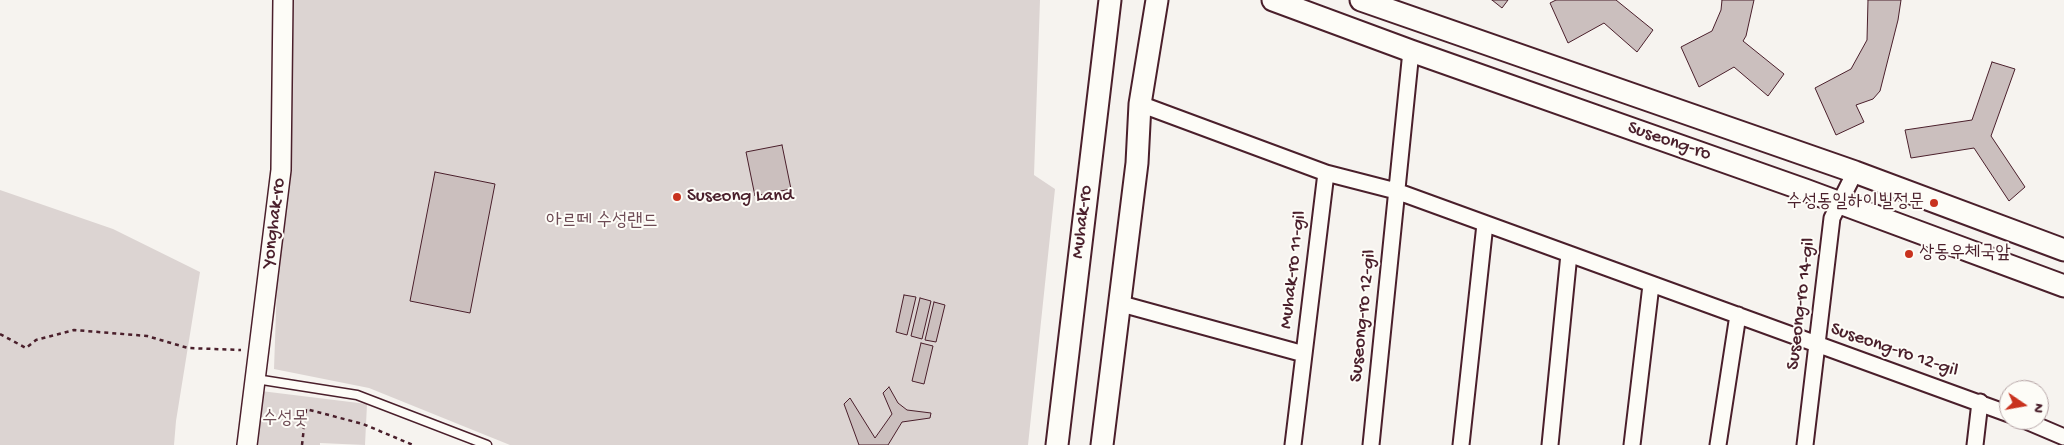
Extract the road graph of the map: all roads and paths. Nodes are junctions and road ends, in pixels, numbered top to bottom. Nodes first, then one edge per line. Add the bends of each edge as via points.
1 (283, 0) edge
2 (1110, 0) edge
3 (1157, 0) edge
4 (1273, 0) edge
5 (1361, 0) edge
6 (1411, 51) junction
7 (1140, 104) junction
8 (1326, 172) junction
9 (1855, 172) junction
10 (1396, 191) junction
11 (1840, 203) junction
12 (1485, 224) junction
13 (2064, 250) edge
14 (1569, 254) junction
15 (1651, 285) junction
16 (2064, 286) edge
17 (1118, 303) junction
18 (1738, 315) junction
19 (0, 334) edge
20 (1817, 345) junction
21 (241, 350) dead end
22 (1304, 354) junction
23 (256, 379) junction
24 (1980, 402) junction
25 (1999, 410) edge
26 (2043, 430) edge
27 (2060, 439) edge
28 (247, 445) edge
29 (302, 445) edge
30 (413, 445) edge
31 (486, 445) edge
32 (1057, 445) edge
33 (1102, 445) edge
34 (1293, 445) edge
35 (1371, 445) edge
36 (1461, 445) edge
37 (1550, 445) edge
38 (1632, 445) edge
39 (1718, 445) edge
40 (1805, 445) edge
41 (1975, 445) edge

1 - 23 street, Yonghak-ro via 282,170
2 - 32 main road, Muhak-ro
3 - 7 main road
4 - 6 main road, Suseong-ro
5 - 9 main road, Suseong-ro
6 - 10 street, Suseong-ro 12-gil
6 - 11 main road, Suseong-ro
7 - 8 street
7 - 17 main road via 1137,163
8 - 10 street
8 - 22 street, Muhak-ro 11-gil
9 - 11 street, Suseong-ro 14-gil
9 - 13 main road, Suseong-ro
10 - 12 street, Suseong-ro 12-gil
10 - 35 street, Suseong-ro 12-gil
11 - 16 main road, Suseong-ro
11 - 20 street, Suseong-ro 14-gil via 1832,218
12 - 14 street, Suseong-ro 12-gil
12 - 36 street
14 - 15 street, Suseong-ro 12-gil
14 - 37 street
15 - 18 street, Suseong-ro 12-gil
15 - 38 street
17 - 22 street
17 - 33 main road
18 - 20 street, Suseong-ro 12-gil
18 - 39 street
19 - 21 path via 26,348 36,340 74,330 147,336 188,348
20 - 24 street, Suseong-ro 12-gil
20 - 40 street, Suseong-ro 14-gil
22 - 34 street, Muhak-ro 11-gil
23 - 28 street, Yonghak-ro
23 - 31 lane via 357,395
24 - 25 street, Suseong-ro 12-gil
24 - 41 street
26 - 27 street
29 - 30 path via 306,409 363,424

